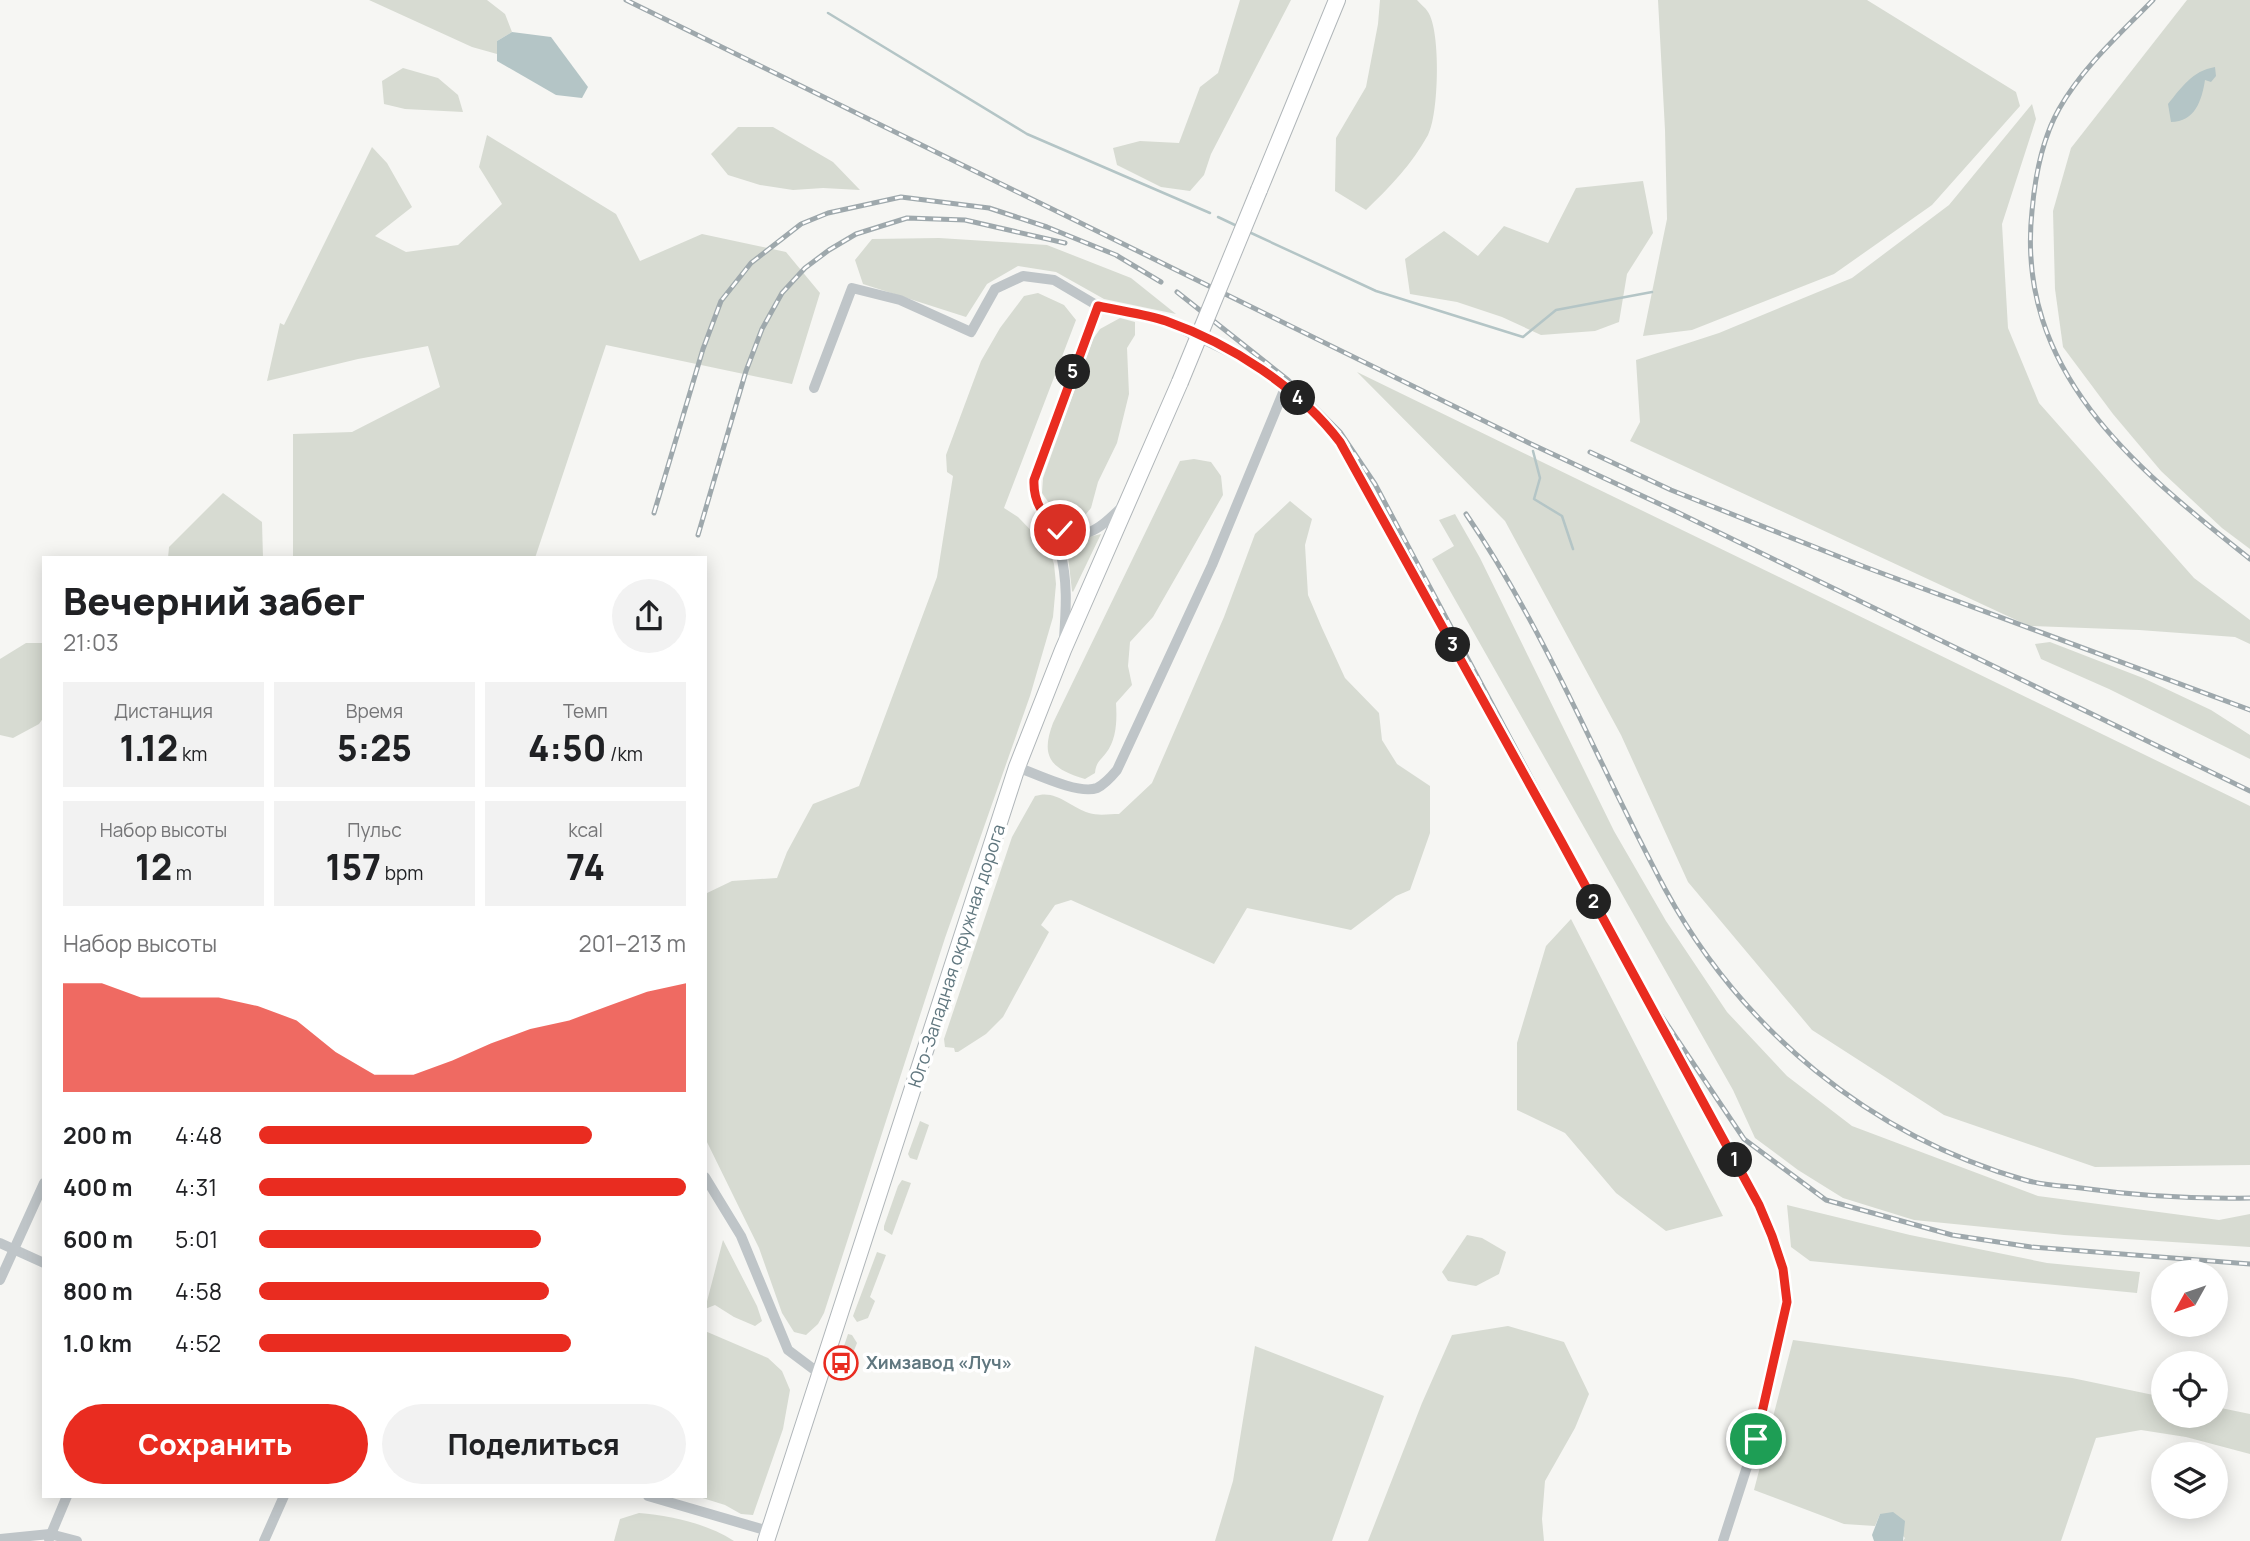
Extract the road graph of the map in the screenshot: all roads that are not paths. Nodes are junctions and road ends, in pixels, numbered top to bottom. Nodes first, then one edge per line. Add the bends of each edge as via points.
1 (1337, 0) edge
2 (1098, 306) junction
3 (814, 388) dead end
4 (1285, 388) junction
5 (1129, 500) junction
6 (1048, 521) junction
7 (1063, 650) junction
8 (1017, 768) junction
9 (707, 1180) edge
10 (42, 1187) edge
11 (0, 1243) edge
12 (14, 1250) junction
13 (42, 1263) edge
14 (0, 1280) edge
15 (820, 1374) junction
16 (66, 1498) edge
17 (283, 1498) edge
18 (655, 1498) edge
19 (767, 1536) edge
20 (49, 1538) edge
21 (0, 1539) edge
22 (76, 1541) edge
23 (264, 1541) edge
24 (1723, 1541) edge

1 - 5 highway, Юго-Западная окружная дорога, bridge
2 - 3 street via 1054,280 1023,276 995,289 971,332 900,300 852,288
2 - 4 street via 1165,321 1246,360
2 - 6 street via 1034,480 1036,501
4 - 8 street via 1212,565 1117,770 1103,784 1087,790
4 - 24 street via 1323,420 1354,465 1754,1195 1772,1236 1787,1302 1756,1439
5 - 6 street via 1101,527 1085,534 1067,532
5 - 7 highway, Юго-Западная окружная дорога
6 - 7 street via 1066,580
7 - 8 highway, Юго-Западная окружная дорога
8 - 15 highway, Юго-Западная окружная дорога
9 - 15 street via 740,1236 788,1350
10 - 12 street
11 - 12 street
12 - 13 street
12 - 14 street
15 - 19 highway, Юго-Западная окружная дорога
16 - 20 street
17 - 23 street
18 - 19 street
20 - 21 street
20 - 22 street

